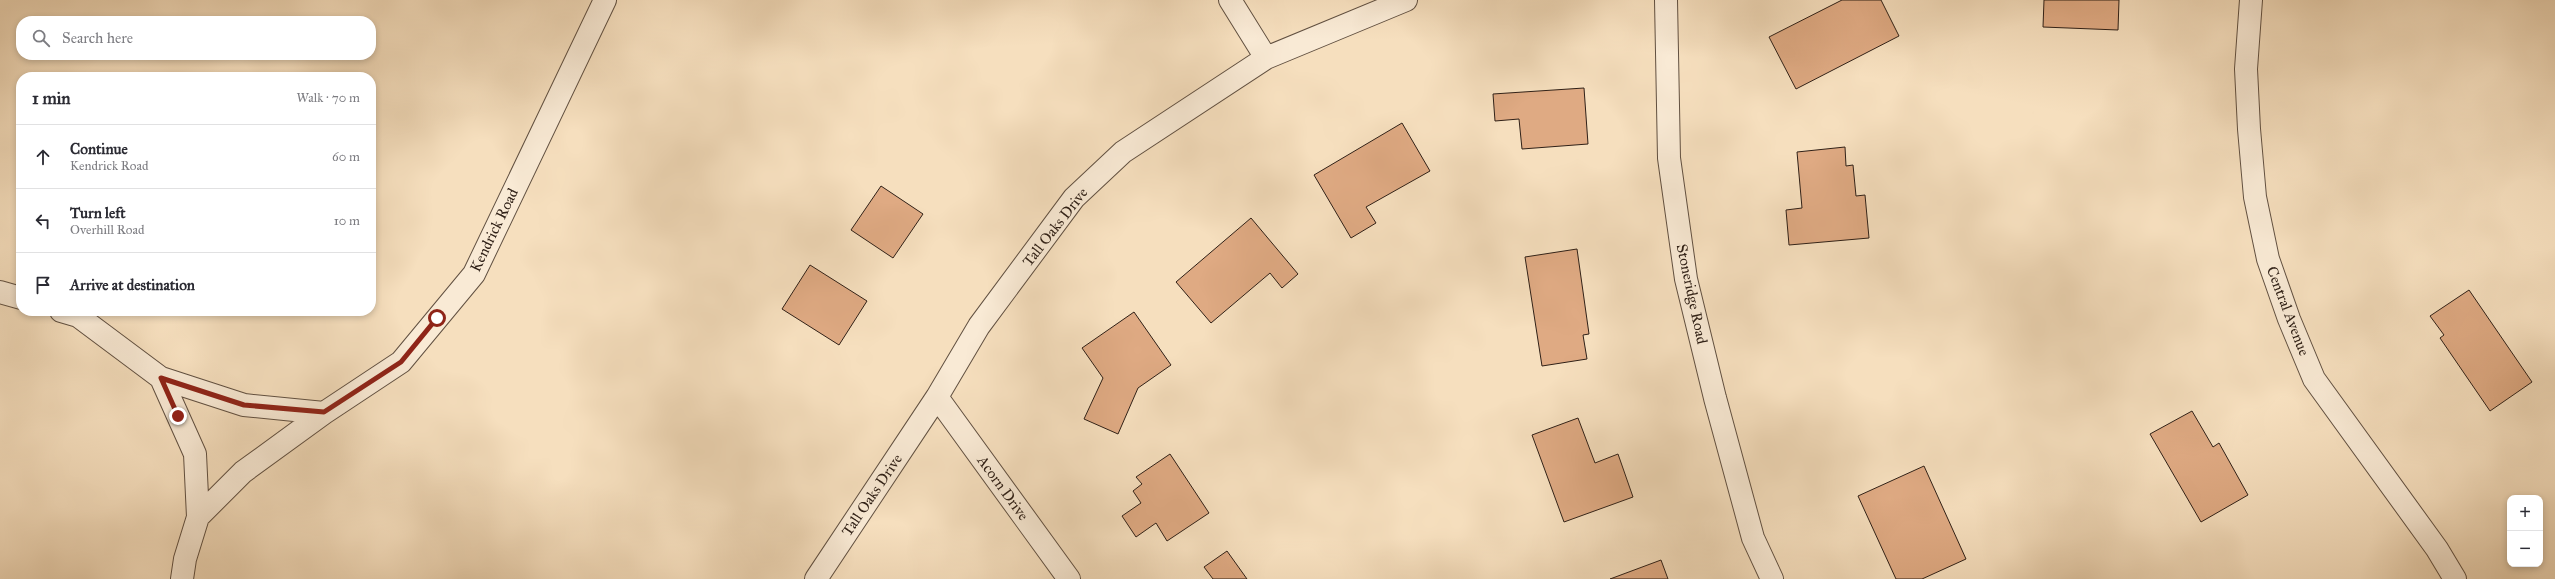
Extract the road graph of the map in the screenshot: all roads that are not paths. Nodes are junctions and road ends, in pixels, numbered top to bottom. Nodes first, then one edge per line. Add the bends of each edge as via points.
1 (605, 0) edge
2 (1230, 0) edge
3 (1406, 0) edge
4 (1666, 0) edge
5 (2251, 0) edge
6 (1266, 58) junction
7 (0, 292) edge
8 (16, 297) edge
9 (78, 316) edge
10 (161, 378) junction
11 (937, 397) junction
12 (324, 412) junction
13 (198, 518) junction
14 (182, 579) edge
15 (816, 579) edge
16 (1069, 579) edge
17 (1772, 579) edge
18 (2455, 579) edge

1 - 12 street, Kendrick Road via 474,274 401,362
2 - 6 street
3 - 6 street, Tall Oaks Drive
4 - 17 street, Stoneridge Road via 1669,158 1686,279 1715,398 1754,538
5 - 18 street, Central Avenue via 2246,70 2255,197 2268,259 2314,379 2437,549
6 - 11 street, Tall Oaks Drive via 1123,152 1074,198 979,326
7 - 8 street
9 - 10 street
10 - 12 street via 244,405
10 - 13 street via 194,454
11 - 15 street, Tall Oaks Drive
11 - 16 street, Acorn Drive
12 - 13 street, Kendrick Road via 243,472
13 - 14 street via 184,559

